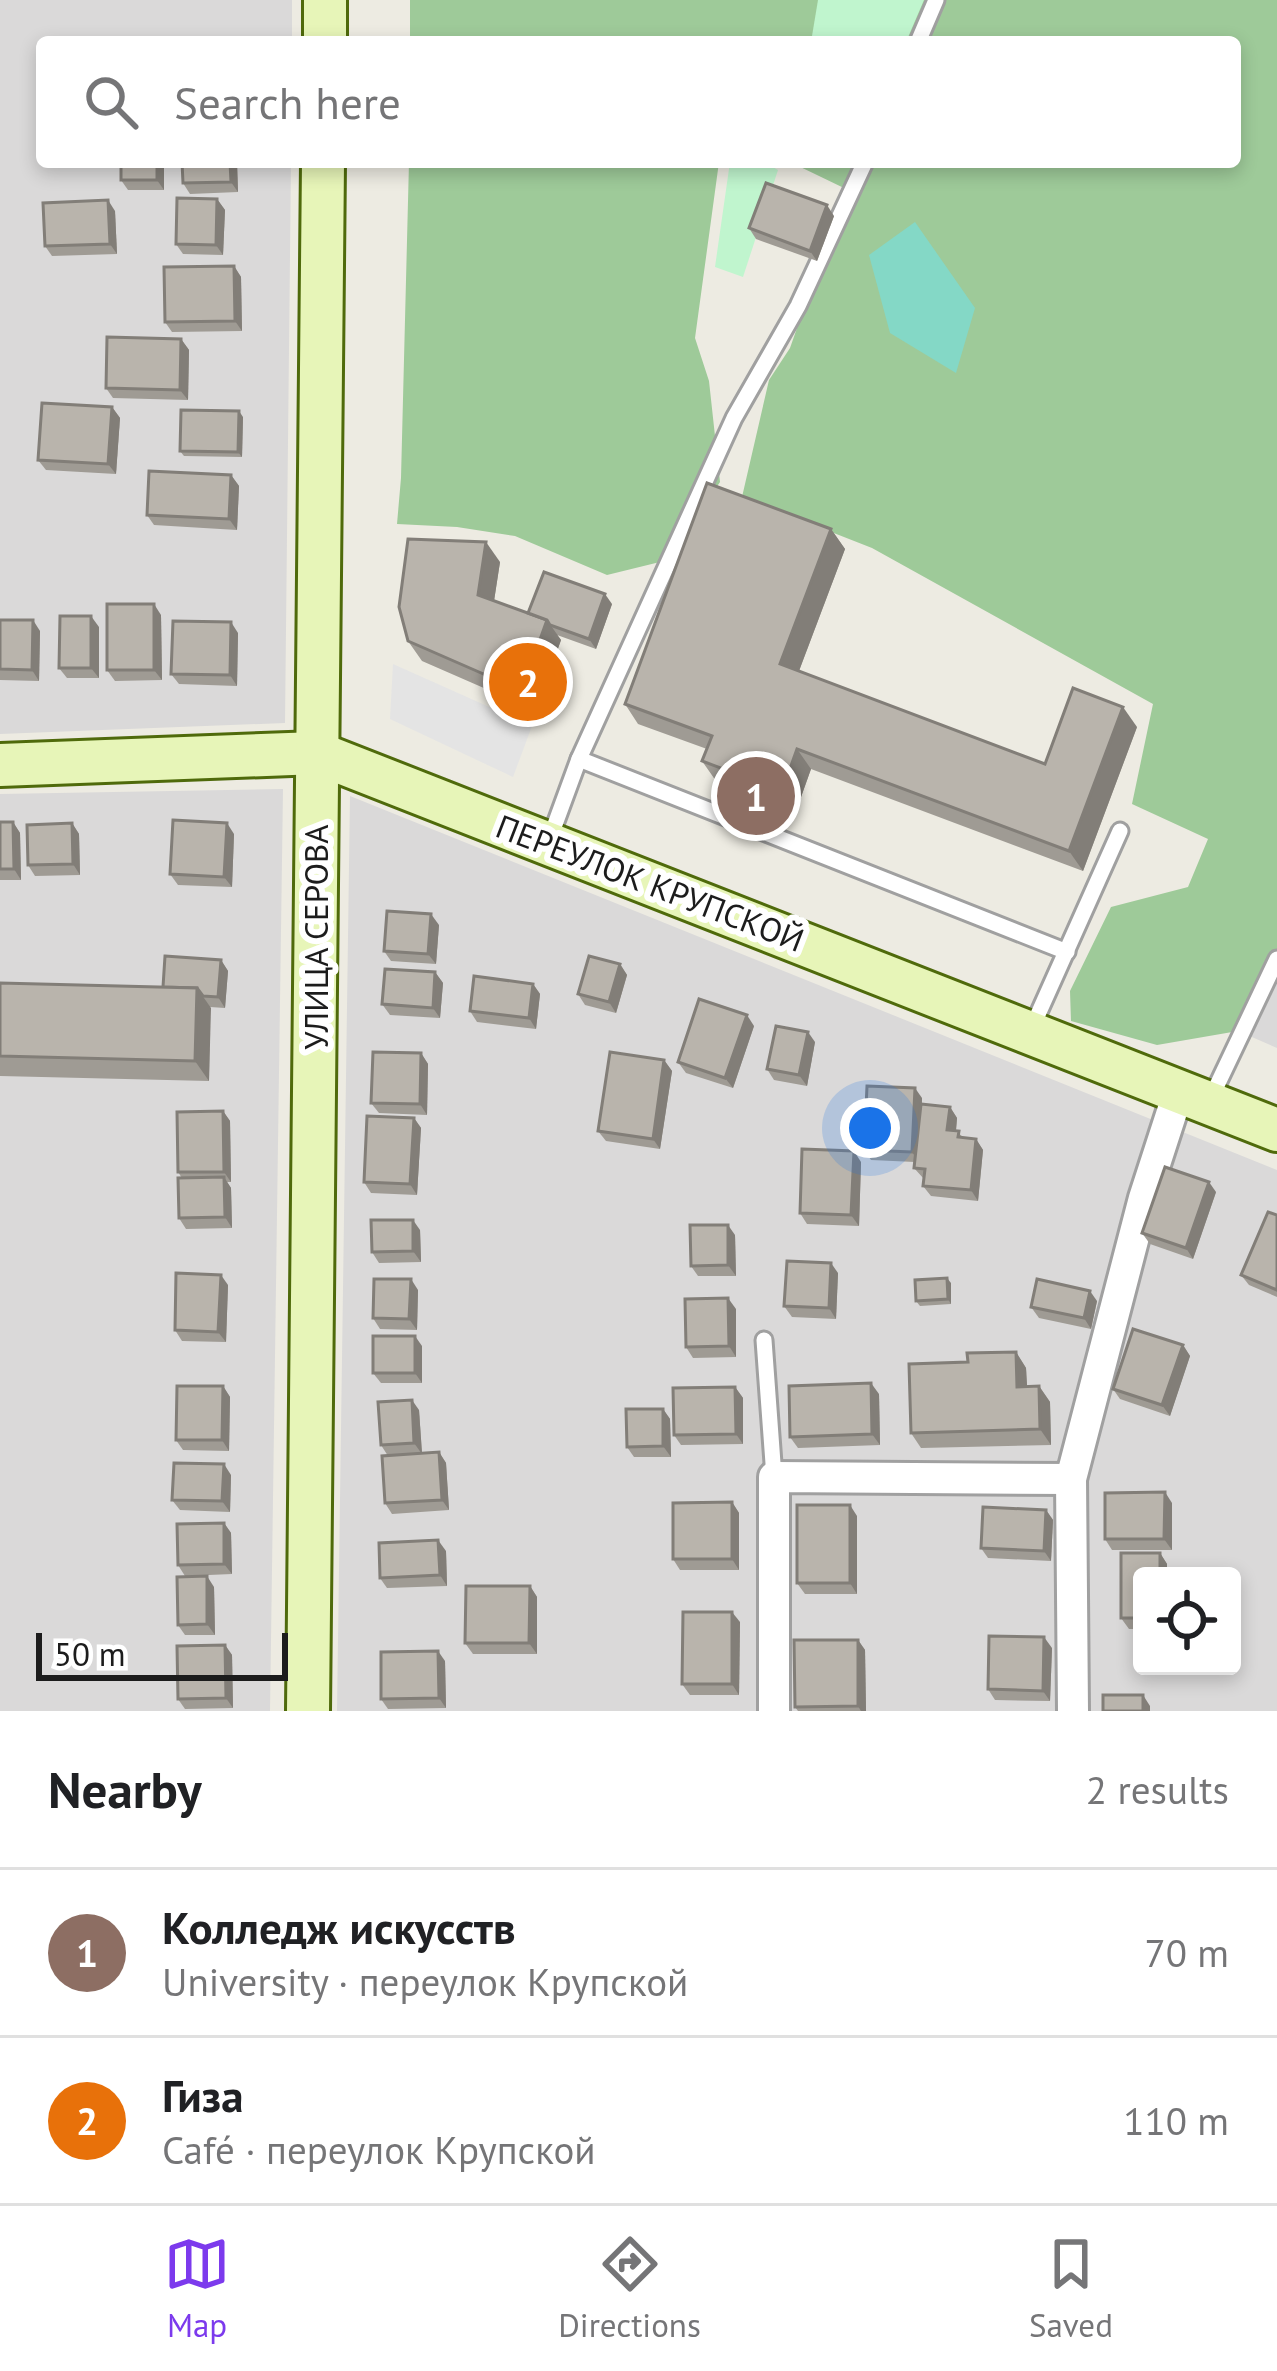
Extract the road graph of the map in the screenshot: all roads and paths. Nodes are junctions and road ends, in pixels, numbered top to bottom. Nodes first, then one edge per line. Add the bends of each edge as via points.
1 (325, 0) edge
2 (936, 0) edge
3 (325, 36) edge
4 (921, 36) edge
5 (323, 168) edge
6 (862, 168) edge
7 (317, 753) junction
8 (579, 759) junction
9 (0, 765) edge
10 (1120, 831) dead end
11 (548, 843) junction
12 (1067, 952) junction
13 (1277, 959) edge
14 (1030, 1033) junction
15 (1194, 1096) junction
16 (1277, 1130) edge
17 (764, 1340) dead end
18 (774, 1477) junction
19 (1071, 1479) junction
20 (308, 1711) edge
21 (774, 1711) edge
22 (1073, 1711) edge

1 - 3 main road
2 - 4 lane
5 - 7 main road, УЛИЦА СЕРОВА
6 - 8 lane via 734,418
7 - 9 main road, ПЕРЕУЛОК КРУПСКОЙ
7 - 11 main road, ПЕРЕУЛОК КРУПСКОЙ
7 - 20 main road, УЛИЦА СЕРОВА
8 - 11 lane
8 - 12 lane
10 - 12 lane
11 - 14 main road, ПЕРЕУЛОК КРУПСКОЙ
12 - 14 lane
13 - 15 lane
14 - 15 main road, ПЕРЕУЛОК КРУПСКОЙ
15 - 16 main road, ПЕРЕУЛОК КРУПСКОЙ
15 - 19 street via 1144,1198
17 - 18 lane
18 - 19 street
18 - 21 street
19 - 22 street

